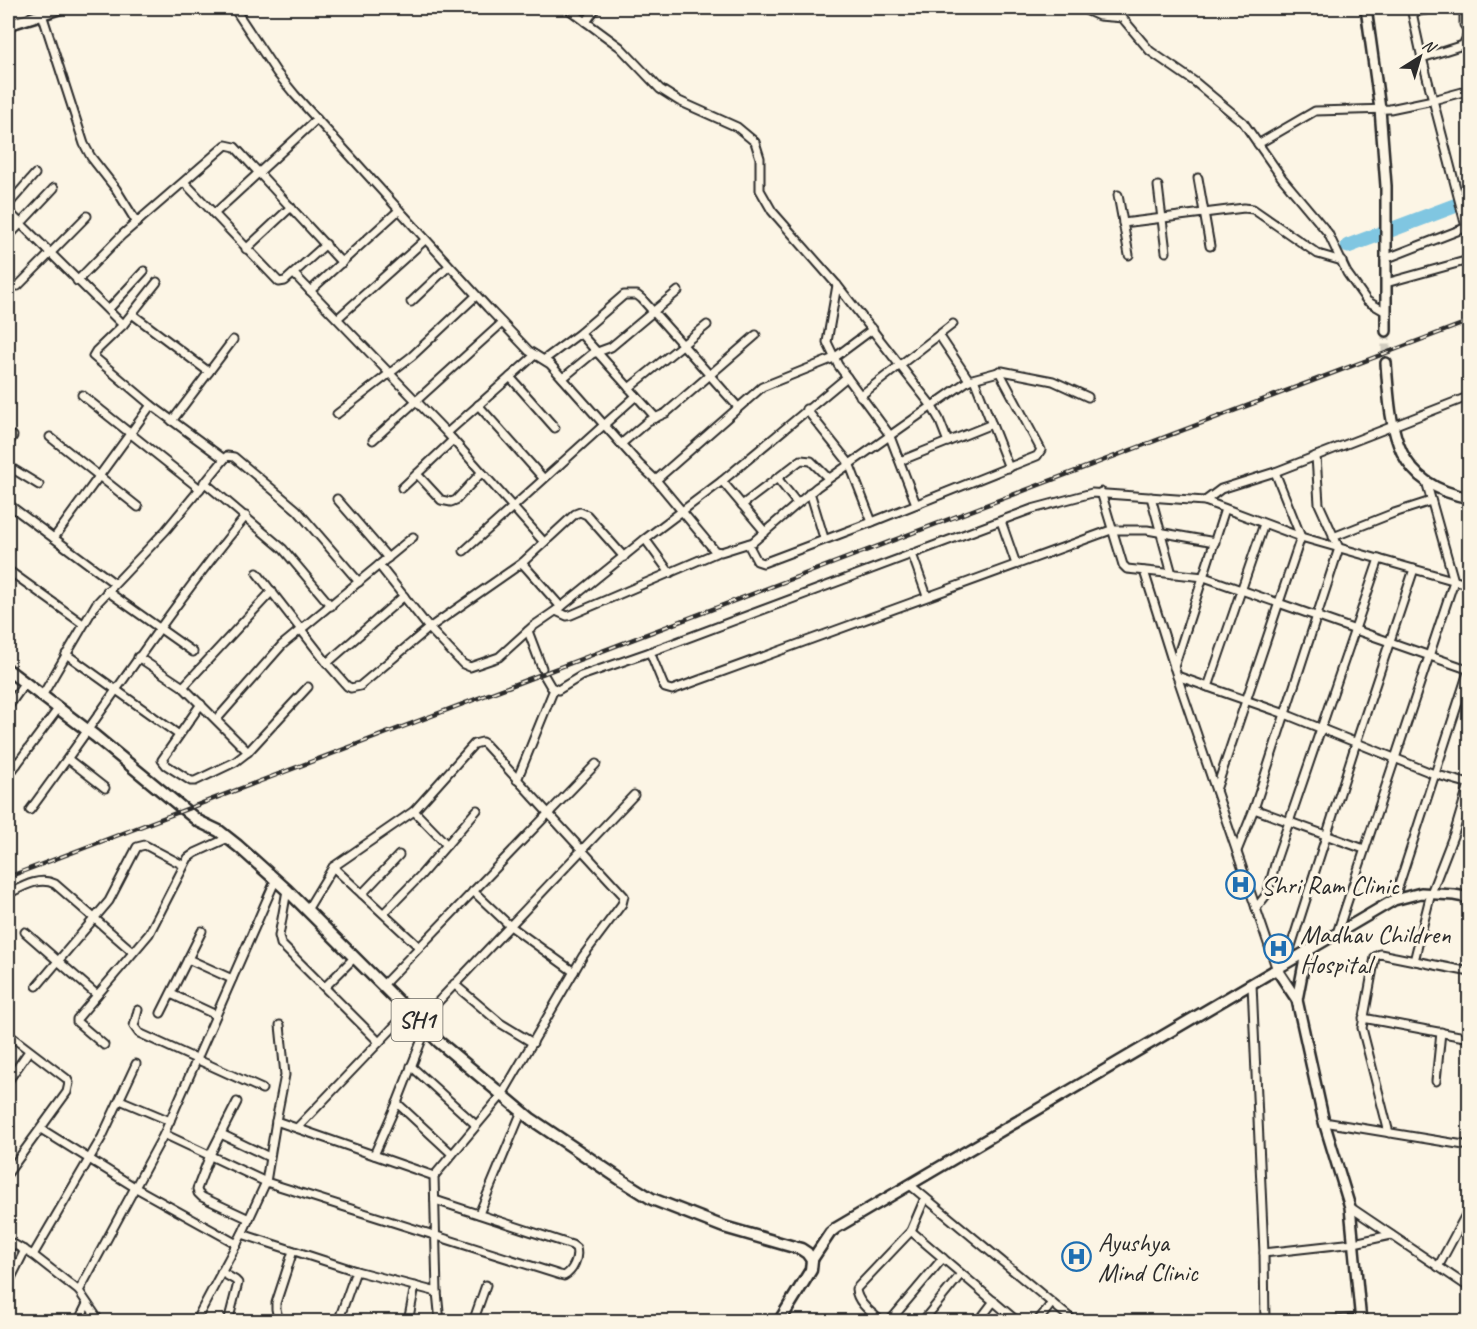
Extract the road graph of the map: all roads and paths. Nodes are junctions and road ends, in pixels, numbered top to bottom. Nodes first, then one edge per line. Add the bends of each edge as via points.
1 (24, 8) edge
2 (62, 8) edge
3 (234, 8) edge
4 (567, 8) edge
5 (596, 8) edge
6 (1081, 8) edge
7 (1114, 8) edge
8 (1366, 8) edge
9 (1440, 8) edge
10 (1464, 8) edge
11 (1411, 10) edge
12 (8, 13) edge
13 (42, 14) junction
14 (1123, 18) junction
15 (586, 22) junction
16 (8, 25) edge
17 (1470, 30) edge
18 (1422, 58) junction
19 (1470, 90) edge
20 (1433, 100) junction
21 (1380, 110) junction
22 (317, 119) junction
23 (1258, 144) junction
24 (259, 173) junction
25 (35, 174) dead end
26 (1198, 178) dead end
27 (184, 182) junction
28 (1158, 186) dead end
29 (54, 188) dead end
30 (1118, 195) dead end
31 (8, 205) edge
32 (291, 207) junction
33 (398, 211) junction
34 (8, 212) edge
35 (1204, 212) junction
36 (214, 214) junction
37 (87, 216) dead end
38 (1162, 218) junction
39 (20, 223) junction
40 (1123, 223) junction
41 (134, 224) junction
42 (1468, 227) edge
43 (8, 237) edge
44 (425, 240) junction
45 (1470, 242) edge
46 (326, 244) junction
47 (1210, 246) dead end
48 (246, 249) junction
49 (1166, 252) dead end
50 (50, 253) junction
51 (1129, 255) dead end
52 (1470, 257) edge
53 (1385, 259) junction
54 (1342, 261) junction
55 (342, 262) junction
56 (449, 266) junction
57 (144, 271) dead end
58 (294, 274) junction
59 (77, 280) junction
60 (157, 282) dead end
61 (1386, 283) junction
62 (837, 285) junction
63 (18, 286) dead end
64 (310, 291) junction
65 (678, 291) dead end
66 (476, 296) junction
67 (411, 302) dead end
68 (108, 310) junction
69 (653, 312) junction
70 (1386, 312) junction
71 (132, 314) junction
72 (338, 318) junction
73 (501, 323) junction
74 (953, 324) dead end
75 (123, 325) junction
76 (707, 325) dead end
77 (873, 329) junction
78 (1386, 331) tunnel mouth
79 (580, 333) junction
80 (756, 335) dead end
81 (939, 335) junction
82 (233, 340) dead end
83 (682, 345) junction
84 (597, 352) junction
85 (535, 355) junction
86 (834, 358) junction
87 (545, 359) junction
88 (1386, 363) tunnel mouth
89 (900, 365) junction
90 (999, 371) junction
91 (209, 372) junction
92 (390, 373) junction
93 (709, 376) junction
94 (510, 377) junction
95 (847, 377) junction
96 (563, 378) junction
97 (972, 379) junction
98 (629, 388) junction
99 (82, 394) dead end
100 (636, 396) junction
101 (861, 396) junction
102 (1470, 396) edge
103 (1088, 397) dead end
104 (417, 402) junction
105 (151, 405) junction
106 (478, 405) junction
107 (931, 405) junction
108 (738, 407) junction
109 (806, 410) junction
110 (337, 414) dead end
111 (656, 418) junction
112 (172, 421) junction
113 (992, 424) junction
114 (604, 425) junction
115 (1392, 427) junction
116 (555, 428) dead end
117 (131, 433) junction
118 (447, 433) junction
119 (889, 434) junction
120 (13, 436) dead end
121 (50, 437) dead end
122 (373, 440) dead end
123 (453, 440) junction
124 (948, 442) junction
125 (8, 444) edge
126 (621, 444) junction
127 (1316, 456) junction
128 (224, 459) junction
129 (900, 461) junction
130 (849, 463) junction
131 (8, 466) edge
132 (1009, 468) junction
133 (1275, 472) junction
134 (481, 473) junction
135 (417, 474) junction
136 (99, 477) junction
137 (543, 478) junction
138 (777, 478) junction
139 (828, 478) junction
140 (656, 480) junction
141 (722, 481) junction
142 (1426, 482) junction
143 (39, 485) dead end
144 (202, 486) junction
145 (402, 488) dead end
146 (810, 492) junction
147 (1101, 492) junction
148 (1151, 497) junction
149 (1470, 498) edge
150 (337, 499) dead end
151 (1205, 501) junction
152 (1431, 501) junction
153 (798, 503) junction
154 (8, 504) edge
155 (916, 504) junction
156 (742, 505) junction
157 (138, 507) dead end
158 (512, 507) junction
159 (1225, 509) junction
160 (682, 511) junction
161 (246, 516) junction
162 (1001, 520) junction
163 (872, 522) junction
164 (1264, 524) junction
165 (1111, 531) junction
166 (765, 532) junction
167 (1162, 532) junction
168 (413, 537) dead end
169 (1301, 537) junction
170 (1333, 537) junction
171 (54, 538) junction
172 (824, 538) junction
173 (645, 539) junction
174 (543, 542) junction
175 (1215, 542) junction
176 (748, 544) junction
177 (1339, 548) junction
178 (464, 551) dead end
179 (718, 552) junction
180 (912, 554) junction
181 (624, 556) junction
182 (388, 558) junction
183 (1379, 559) junction
184 (522, 563) junction
185 (1016, 564) junction
186 (379, 565) junction
187 (1414, 569) junction
188 (8, 570) edge
189 (1144, 571) junction
190 (257, 573) dead end
191 (670, 573) junction
192 (1172, 574) junction
193 (1204, 577) junction
194 (1454, 581) junction
195 (359, 582) junction
196 (114, 584) junction
197 (1470, 585) edge
198 (107, 591) junction
199 (273, 591) junction
200 (1242, 591) junction
201 (404, 596) junction
202 (927, 596) junction
203 (1278, 604) junction
204 (331, 606) junction
205 (559, 609) junction
206 (1317, 617) junction
207 (83, 624) junction
208 (159, 628) junction
209 (429, 628) junction
210 (301, 629) junction
211 (1354, 630) junction
212 (528, 631) junction
213 (1390, 643) junction
214 (193, 652) dead end
215 (650, 652) junction
216 (66, 654) junction
217 (1429, 655) junction
218 (138, 657) junction
219 (327, 663) junction
220 (1174, 667) junction
221 (1469, 668) edge
222 (8, 670) edge
223 (1177, 675) junction
224 (25, 683) junction
225 (183, 687) junction
226 (308, 687) dead end
227 (1208, 687) junction
228 (115, 689) junction
229 (556, 689) junction
230 (42, 696) junction
231 (1246, 701) junction
232 (201, 704) junction
233 (8, 707) edge
234 (58, 709) junction
235 (1285, 714) junction
236 (217, 719) junction
237 (1321, 729) junction
238 (88, 731) junction
239 (179, 735) junction
240 (1356, 743) junction
241 (248, 752) junction
242 (8, 757) edge
243 (1394, 758) junction
244 (68, 759) junction
245 (17, 764) junction
246 (596, 764) dead end
247 (1434, 774) junction
248 (8, 776) edge
249 (518, 780) junction
250 (1469, 784) edge
251 (105, 788) dead end
252 (1216, 790) junction
253 (634, 795) dead end
254 (1254, 809) junction
255 (30, 810) dead end
256 (477, 810) dead end
257 (414, 811) junction
258 (547, 814) junction
259 (1290, 822) junction
260 (1326, 835) junction
261 (228, 838) junction
262 (447, 844) junction
263 (1364, 849) junction
264 (582, 850) junction
265 (1237, 851) junction
266 (399, 855) dead end
267 (183, 865) junction
268 (333, 867) junction
269 (276, 879) junction
270 (287, 890) junction
271 (473, 891) junction
272 (1431, 893) junction
273 (8, 894) edge
274 (362, 894) junction
275 (1470, 898) edge
276 (1394, 900) junction
277 (1256, 908) junction
278 (307, 910) junction
279 (384, 914) junction
280 (94, 919) junction
281 (509, 925) junction
282 (202, 931) dead end
283 (25, 932) dead end
284 (1336, 936) junction
285 (419, 946) junction
286 (133, 952) junction
287 (1306, 953) junction
288 (354, 958) junction
289 (188, 959) junction
290 (58, 961) junction
291 (1414, 961) junction
292 (1281, 967) junction
293 (574, 972) junction
294 (1470, 972) edge
295 (232, 979) junction
296 (454, 984) junction
297 (1252, 984) junction
298 (37, 986) dead end
299 (382, 986) junction
300 (325, 987) junction
301 (171, 994) junction
302 (97, 995) junction
303 (1297, 1000) junction
304 (138, 1010) dead end
305 (408, 1012) junction
306 (161, 1013) dead end
307 (216, 1016) junction
308 (1363, 1018) junction
309 (280, 1025) dead end
310 (422, 1026) junction
311 (1441, 1032) junction
312 (8, 1034) edge
313 (1470, 1038) edge
314 (379, 1042) junction
315 (533, 1043) junction
316 (104, 1045) dead end
317 (29, 1051) junction
318 (197, 1058) junction
319 (136, 1064) dead end
320 (411, 1066) junction
321 (8, 1081) edge
322 (1436, 1081) dead end
323 (262, 1089) dead end
324 (502, 1095) junction
325 (120, 1100) junction
326 (237, 1102) dead end
327 (397, 1103) junction
328 (522, 1112) junction
329 (170, 1121) junction
330 (276, 1121) junction
331 (1323, 1122) junction
332 (476, 1125) junction
333 (297, 1128) junction
334 (41, 1129) junction
335 (1389, 1133) junction
336 (164, 1134) junction
337 (221, 1134) junction
338 (1470, 1146) edge
339 (452, 1154) junction
340 (210, 1155) junction
341 (374, 1155) junction
342 (268, 1156) junction
343 (90, 1158) junction
344 (8, 1173) edge
345 (434, 1176) junction
346 (266, 1182) junction
347 (910, 1185) junction
348 (136, 1188) junction
349 (925, 1198) junction
350 (435, 1200) junction
351 (1350, 1207) junction
352 (1470, 1207) edge
353 (479, 1215) junction
354 (249, 1219) junction
355 (910, 1232) junction
356 (242, 1234) junction
357 (1391, 1234) junction
358 (435, 1237) junction
359 (8, 1241) edge
360 (1354, 1243) junction
361 (237, 1244) junction
362 (25, 1250) junction
363 (293, 1251) junction
364 (1264, 1253) junction
365 (33, 1255) junction
366 (943, 1258) junction
367 (812, 1260) junction
368 (1438, 1267) junction
369 (356, 1271) junction
370 (221, 1272) junction
371 (961, 1274) junction
372 (8, 1284) edge
373 (486, 1285) dead end
374 (415, 1286) junction
375 (1470, 1288) edge
376 (79, 1291) junction
377 (437, 1292) junction
378 (994, 1301) junction
379 (1052, 1303) junction
380 (87, 1304) junction
381 (874, 1315) junction
382 (1361, 1320) edge
383 (78, 1322) edge
384 (100, 1322) edge
385 (195, 1322) edge
386 (228, 1322) edge
387 (279, 1322) edge
388 (338, 1322) edge
389 (408, 1322) edge
390 (440, 1322) edge
391 (473, 1322) edge
392 (779, 1322) edge
393 (868, 1322) edge
394 (882, 1322) edge
395 (889, 1322) edge
396 (921, 1322) edge
397 (978, 1322) edge
398 (1018, 1322) edge
399 (1037, 1322) edge
400 (1075, 1322) edge
401 (1265, 1322) edge
402 (1311, 1322) edge

1 - 12 highway
2 - 13 street
3 - 22 street via 277,73
4 - 15 street
5 - 15 street
6 - 14 street via 1099,16
7 - 14 street
8 - 21 street
9 - 11 street
10 - 17 street via 1464,25
11 - 18 street
13 - 16 street
13 - 41 street via 84,144 116,189
14 - 23 street via 1150,51 1237,116
15 - 62 street via 620,47 660,89 743,131 755,142 760,161 760,190 772,211
17 - 18 street via 1463,45
18 - 20 street
19 - 20 street
20 - 21 street
20 - 42 street
21 - 23 street via 1315,111
21 - 53 street via 1386,186
22 - 24 street
22 - 33 street
23 - 54 street via 1328,233
24 - 27 street via 235,147 226,145
24 - 32 street
24 - 36 street
25 - 31 street
26 - 35 street
27 - 36 street
27 - 41 street
28 - 38 street
29 - 39 street
30 - 40 street
32 - 46 street
32 - 48 street
33 - 44 street
33 - 55 street
34 - 39 street
35 - 38 street
35 - 47 street
35 - 54 street via 1253,209 1318,254
36 - 48 street
37 - 50 street
38 - 40 street
38 - 49 street
39 - 43 street
39 - 50 street
40 - 51 street
41 - 59 street
42 - 45 street
42 - 53 street
44 - 56 street
44 - 72 street
46 - 55 street
46 - 58 street
48 - 58 street via 279,282
50 - 59 street
50 - 63 street
52 - 61 street
53 - 61 street
54 - 70 street via 1367,301
55 - 64 street
56 - 66 street
56 - 67 street
57 - 68 street
58 - 64 street
59 - 68 street
60 - 71 street
61 - 70 street
62 - 77 street
62 - 86 street via 826,338
64 - 72 street
65 - 69 street
66 - 73 street
66 - 92 street
68 - 75 street
69 - 79 street via 636,295 624,295
69 - 83 street
69 - 84 street via 611,347
70 - 78 street
71 - 75 street
71 - 91 street
72 - 92 street
73 - 85 street
73 - 104 street
74 - 81 street
75 - 105 street via 93,356
76 - 83 street
77 - 86 street
77 - 89 street
79 - 84 street
79 - 87 street
80 - 93 street
81 - 89 street
81 - 97 street
82 - 91 street
83 - 93 street
83 - 98 street
84 - 96 street
84 - 98 street
85 - 87 street
85 - 94 street
86 - 95 street
86 - 108 street via 766,385
87 - 96 street
88 - 115 street
89 - 101 street
89 - 107 street
90 - 97 street
90 - 103 street via 1045,379
90 - 132 street via 1041,450 1034,458
91 - 112 street
92 - 104 street
92 - 110 street
93 - 108 street
93 - 111 street
94 - 106 street
94 - 116 street
95 - 101 street
95 - 109 street
96 - 114 street
97 - 107 street
97 - 113 street
98 - 100 street
99 - 117 street
100 - 111 street
100 - 114 street
101 - 119 street
102 - 115 street
104 - 118 street
104 - 122 street
105 - 112 street
105 - 117 street
106 - 118 street
106 - 137 street
107 - 119 street
107 - 124 street
108 - 140 street
109 - 130 street
109 - 141 street
111 - 126 street
112 - 128 street
113 - 124 street
113 - 132 street
114 - 126 street
114 - 137 street
115 - 127 street
115 - 142 street via 1404,458
117 - 136 street
117 - 144 street
118 - 123 street
119 - 129 street
119 - 130 street
120 - 125 street
121 - 136 street
123 - 134 street
123 - 135 street
124 - 129 street
126 - 140 street
127 - 133 street
127 - 170 street via 1319,504
128 - 144 street
128 - 195 street via 234,457 297,510
129 - 155 street
130 - 139 street
130 - 163 street
131 - 143 street
132 - 155 street
133 - 151 street via 1221,489
133 - 169 street
134 - 135 street via 456,500 447,502
134 - 158 street
135 - 145 street
136 - 157 street
136 - 171 street
137 - 158 street
138 - 139 street via 806,459
138 - 153 street
138 - 156 street
139 - 146 street
140 - 160 street
141 - 156 street
141 - 160 street
142 - 149 street
142 - 152 street
144 - 161 street
144 - 196 street
146 - 153 street
146 - 172 street
147 - 148 street
147 - 162 street
147 - 165 street
148 - 151 street
148 - 167 street
150 - 182 street
151 - 159 street
152 - 170 street
152 - 194 street
153 - 166 street
154 - 171 street
155 - 163 street
156 - 166 street
158 - 174 street
158 - 178 street
159 - 164 street
159 - 175 street
160 - 173 street
160 - 179 street
161 - 204 street via 284,549
161 - 208 street
162 - 180 street
162 - 185 street
163 - 172 street
164 - 169 street
164 - 200 street
165 - 167 street
165 - 185 street
165 - 189 street via 1123,565 1131,571
166 - 176 street
167 - 175 street
167 - 192 street
168 - 182 street
169 - 177 street
169 - 203 street
170 - 177 street
171 - 196 street
172 - 176 street via 764,563 757,561
173 - 181 street
173 - 191 street
174 - 181 street via 575,514 584,512
174 - 184 street
175 - 193 street
176 - 179 street
177 - 183 street
177 - 206 street
179 - 191 street
180 - 202 street
180 - 215 street
181 - 205 street
182 - 186 street
183 - 187 street
183 - 211 street
184 - 205 street
184 - 209 street
185 - 202 street
186 - 195 street
186 - 201 street
187 - 194 street
187 - 213 street
188 - 207 street
189 - 192 street
189 - 220 street
190 - 199 street
191 - 205 street via 571,615
192 - 193 street
193 - 200 street
193 - 220 street
194 - 197 street
194 - 217 street
195 - 204 street
196 - 198 street
198 - 207 street
198 - 208 street
199 - 210 street
199 - 225 street
200 - 203 street
200 - 227 street
201 - 209 street
201 - 219 street
202 - 215 street via 672,690 665,688
203 - 206 street
203 - 231 street
204 - 210 street
205 - 212 street
206 - 211 street
206 - 235 street
207 - 216 street
208 - 214 street
208 - 218 street
209 - 212 street via 470,667 495,659
209 - 219 street via 356,688 346,686
210 - 219 street
210 - 236 street via 267,661
211 - 213 street
211 - 237 street
212 - 229 street via 543,672
213 - 217 street
213 - 240 street
215 - 229 street
216 - 228 street
216 - 230 street
217 - 221 street
217 - 243 street
218 - 225 street
218 - 228 street
220 - 223 street
221 - 247 street
222 - 224 main road, SH1
223 - 227 street
223 - 252 street
224 - 230 main road, SH1
224 - 233 street
225 - 232 street
226 - 241 street
227 - 231 street
228 - 238 street
228 - 239 street
229 - 249 street
230 - 234 main road, SH1
231 - 235 street
231 - 252 street
232 - 236 street
232 - 239 street
234 - 238 main road, SH1
234 - 245 street
235 - 237 street
235 - 254 street
236 - 241 street
237 - 240 street
237 - 259 street
238 - 244 street
238 - 261 main road, SH1 via 198,821
239 - 241 street via 162,760 190,781 235,762
240 - 243 street
240 - 260 street
242 - 245 street
243 - 247 street
243 - 263 street
244 - 251 street
244 - 255 street
245 - 248 street
246 - 258 street
247 - 250 street
247 - 276 street
249 - 257 street via 485,744 478,742
249 - 258 street
250 - 272 street
252 - 265 street
253 - 264 street
254 - 259 street
254 - 265 street
256 - 262 street
257 - 262 street
257 - 268 street
258 - 264 street
258 - 271 street
259 - 260 street
259 - 277 street via 1267,894
260 - 263 street
260 - 292 street
261 - 267 street via 195,853
261 - 269 main road, SH1
262 - 279 street
263 - 284 street
264 - 281 street
264 - 293 street via 621,891 624,900
265 - 277 street
266 - 274 street
267 - 280 street via 140,845 109,901
267 - 286 street via 149,934
268 - 274 street
268 - 278 street
269 - 270 main road, SH1
269 - 295 street
270 - 278 main road, SH1
270 - 300 street via 279,940
271 - 281 street
271 - 285 street
272 - 275 street
272 - 276 street
272 - 291 street
273 - 280 street via 47,880
274 - 279 street
276 - 284 street
277 - 292 street
278 - 288 main road, SH1
279 - 285 street
280 - 286 street
280 - 290 street
281 - 293 street
281 - 296 street
282 - 289 street
283 - 290 street
284 - 287 street
285 - 299 street
286 - 302 street
287 - 292 street
287 - 303 street
288 - 299 main road, SH1
288 - 300 street
289 - 295 street
289 - 301 street
290 - 298 street
290 - 302 street
291 - 294 street
291 - 308 street via 1380,954 1375,957
292 - 297 street
292 - 303 street
293 - 315 street
295 - 307 street
296 - 310 street
296 - 315 street via 500,1023
297 - 347 street
297 - 364 street
299 - 305 main road, SH1
300 - 314 street
301 - 306 street
301 - 307 street
302 - 316 street via 77,1022
303 - 331 street
304 - 318 street via 134,1026 139,1033
305 - 310 main road, SH1
305 - 314 street
307 - 318 street
308 - 311 street
308 - 335 street via 1362,1028
309 - 330 street via 285,1076
310 - 320 street
310 - 324 main road, SH1
311 - 313 street
311 - 322 street
312 - 317 street
314 - 333 street
315 - 324 street
317 - 321 street
317 - 334 street via 69,1083
318 - 323 street
318 - 329 street
319 - 325 street
320 - 327 street
320 - 332 street
324 - 328 main road, SH1
324 - 332 street
325 - 329 street
325 - 343 street
326 - 337 street
327 - 339 street
327 - 341 street
328 - 353 street
328 - 367 main road, SH1 via 652,1199 724,1227 801,1249
329 - 336 street
330 - 333 street
330 - 342 street
331 - 335 street
331 - 351 street
332 - 339 street
333 - 341 street
334 - 343 street
334 - 344 street
335 - 338 street
336 - 340 street
336 - 348 street
337 - 340 street
337 - 342 street
339 - 345 street
340 - 346 street
340 - 354 street via 198,1193
341 - 345 street
342 - 346 street
343 - 348 street
343 - 365 street
345 - 350 street
346 - 354 street
346 - 358 street
347 - 349 street
347 - 367 street via 836,1227
348 - 361 street
348 - 376 street
349 - 355 street
349 - 379 street
350 - 353 street
350 - 358 street
351 - 357 street
351 - 360 street
352 - 368 street
353 - 358 street via 572,1245 578,1253 570,1271 560,1275
354 - 356 street
355 - 366 street
355 - 381 street via 856,1289 856,1296
356 - 361 street
356 - 363 street
357 - 360 street
357 - 368 street
358 - 377 street
359 - 362 street
360 - 364 street
360 - 382 street
361 - 370 street
362 - 365 street
362 - 372 street
363 - 369 street
363 - 387 street via 276,1303
364 - 401 street
365 - 376 street
366 - 371 street
366 - 395 street
367 - 392 main road via 811,1270
368 - 375 street
369 - 374 street
369 - 388 street
370 - 385 street
370 - 386 street via 238,1283
371 - 378 street
371 - 396 street
373 - 391 street
374 - 377 street
374 - 389 street
376 - 380 street
377 - 390 street
378 - 397 street
378 - 398 street
379 - 399 street
379 - 400 street
380 - 383 street
380 - 384 street
381 - 393 street
381 - 394 street
382 - 402 street

